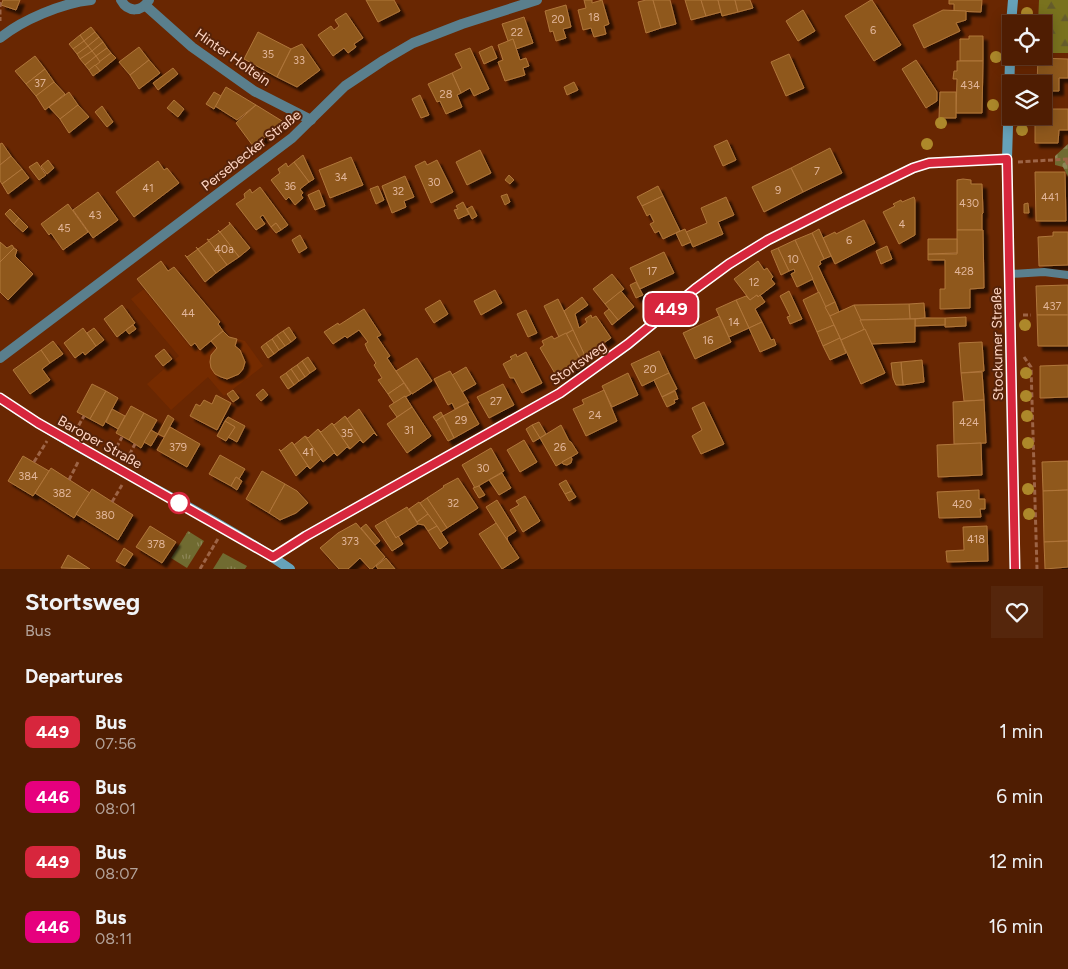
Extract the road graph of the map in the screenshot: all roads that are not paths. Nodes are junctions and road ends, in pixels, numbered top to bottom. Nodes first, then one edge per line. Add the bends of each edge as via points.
1 (91, 0) edge
2 (121, 0) edge
3 (537, 0) edge
4 (1013, 0) edge
5 (147, 3) edge
6 (1012, 15) edge
7 (3, 32) edge
8 (1010, 65) edge
9 (311, 120) junction
10 (1008, 161) junction
11 (1010, 274) junction
12 (1068, 275) edge
13 (0, 358) edge
14 (0, 398) edge
15 (273, 557) junction
16 (290, 569) edge
17 (1016, 569) edge

1 - 7 street via 48,12
2 - 5 street, Hinter Holtein via 130,9 138,10
3 - 9 street, Persebecker Straße via 462,24 405,48 345,86
4 - 6 main road
5 - 9 street, Hinter Holtein via 192,47 254,90
8 - 10 main road, Stockumer Straße
9 - 13 street, Persebecker Straße via 292,138
10 - 11 main road, Stockumer Straße
10 - 15 street, Stortsweg via 929,163 913,168 768,240 695,289 628,344 560,393
11 - 12 lane via 1044,272
11 - 17 main road, Stockumer Straße
14 - 15 main road, Baroper Straße
15 - 16 main road, Baroper Straße

